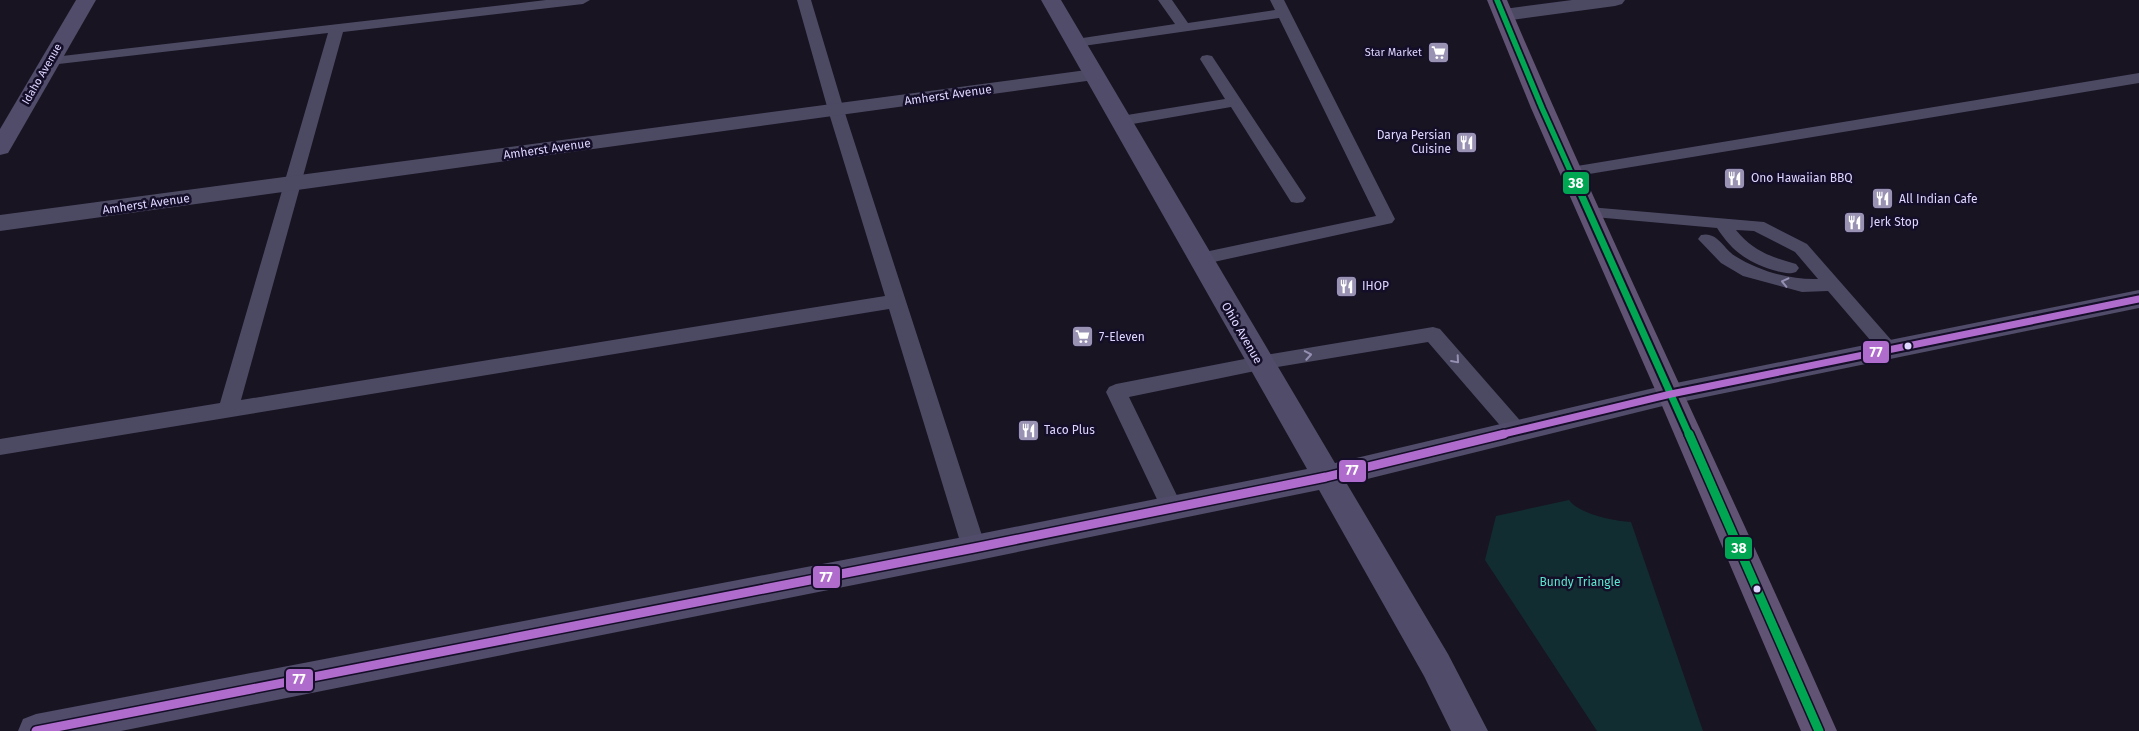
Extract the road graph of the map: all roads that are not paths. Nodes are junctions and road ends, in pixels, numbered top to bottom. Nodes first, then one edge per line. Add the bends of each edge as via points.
1 (86, 0) edge
2 (583, 0) edge
3 (804, 0) edge
4 (1051, 0) edge
5 (1165, 0) edge
6 (1615, 0) edge
7 (1280, 7) edge
8 (1501, 7) edge
9 (337, 28) junction
10 (1184, 28) junction
11 (1076, 43) junction
12 (1207, 59) dead end
13 (50, 61) junction
14 (1094, 75) junction
15 (2139, 78) edge
16 (1235, 102) junction
17 (836, 110) junction
18 (1121, 121) junction
19 (0, 148) edge
20 (1571, 172) junction
21 (293, 184) junction
22 (1297, 198) dead end
23 (1589, 212) junction
24 (0, 223) edge
25 (1722, 223) junction
26 (1707, 239) dead end
27 (1200, 259) junction
28 (1790, 268) dead end
29 (1834, 285) junction
30 (2139, 299) edge
31 (896, 301) junction
32 (1890, 350) junction
33 (1260, 363) junction
34 (1671, 394) junction
35 (228, 410) junction
36 (1517, 431) junction
37 (0, 447) edge
38 (1326, 477) junction
39 (1172, 508) junction
40 (974, 548) junction
41 (1436, 665) junction
42 (128, 721) edge
43 (36, 731) edge
44 (1470, 731) edge
45 (1488, 731) edge
46 (1819, 731) edge

1 - 13 main road, Idaho Avenue
2 - 9 lane
3 - 17 lane
4 - 11 main road, Ohio Avenue
5 - 10 lane
6 - 8 street
7 - 10 lane
7 - 27 lane via 1386,219
8 - 20 main road
9 - 13 lane
9 - 21 lane
10 - 11 lane
11 - 14 main road, Ohio Avenue
12 - 16 lane
13 - 19 main road, Idaho Avenue
14 - 17 street, Amherst Avenue
14 - 18 main road, Ohio Avenue
15 - 20 lane
16 - 18 lane
16 - 22 lane
17 - 21 street, Amherst Avenue
17 - 31 lane
18 - 27 main road, Ohio Avenue
20 - 23 main road
21 - 24 street, Amherst Avenue
21 - 35 lane
23 - 25 lane
23 - 34 main road
25 - 28 lane via 1736,245 1752,256
25 - 29 lane via 1758,226 1801,248
29 -> 26 lane via 1802,286 1750,272 1727,259
27 - 33 main road, Ohio Avenue
29 - 32 lane
30 - 32 main road
31 - 35 lane
31 - 40 lane
32 - 34 main road
33 -> 36 lane via 1433,334
33 - 38 main road, Ohio Avenue
33 - 39 lane via 1116,392
34 - 36 main road
34 - 46 main road
35 - 37 lane
36 - 38 main road
38 - 39 main road
38 - 41 main road, Ohio Avenue
39 - 40 main road
40 - 42 main road
41 - 44 main road, Ohio Avenue
41 - 45 main road, Ohio Avenue
42 - 43 main road

